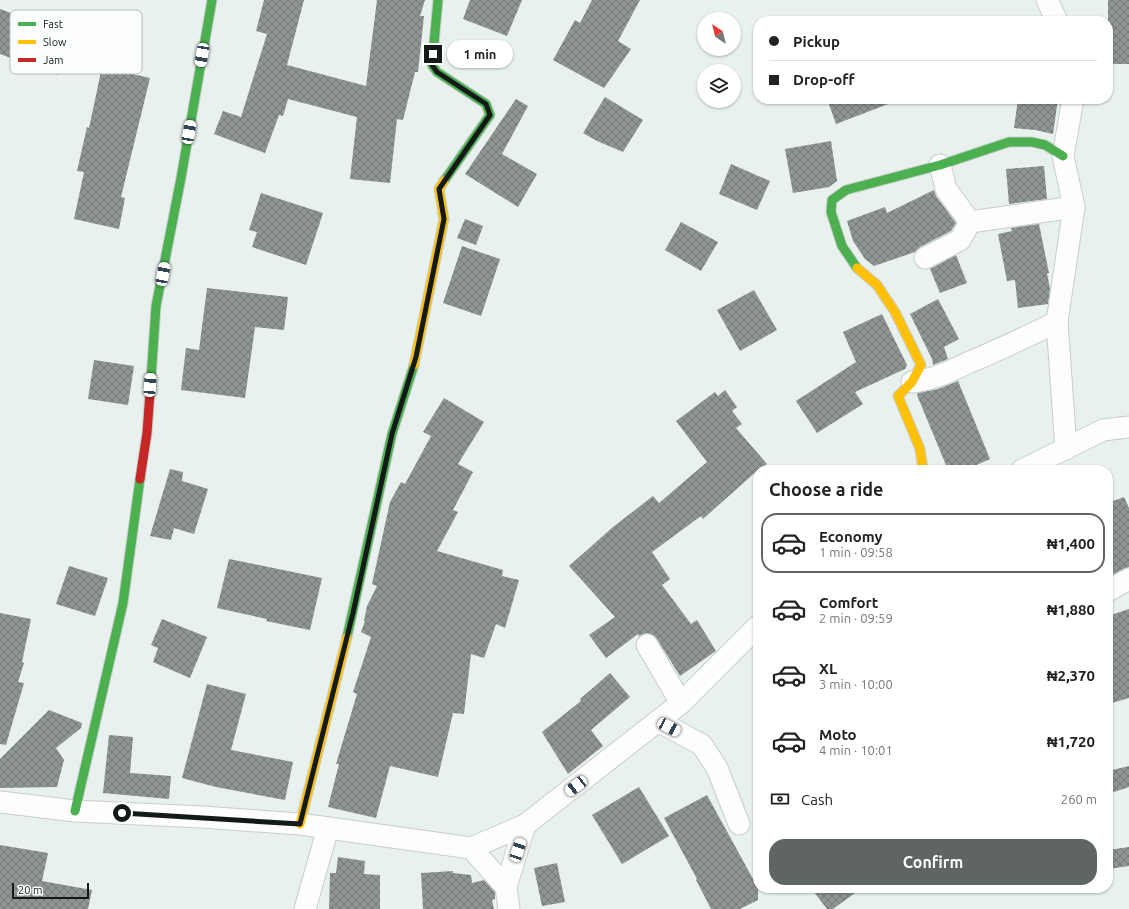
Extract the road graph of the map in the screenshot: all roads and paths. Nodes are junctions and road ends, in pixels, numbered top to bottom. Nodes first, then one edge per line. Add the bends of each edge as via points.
1 (212, 0) edge
2 (438, 0) edge
3 (1047, 0) edge
4 (1055, 16) edge
5 (1072, 104) edge
6 (1063, 156) junction
7 (940, 165) junction
8 (1074, 207) junction
9 (970, 222) junction
10 (925, 258) dead end
11 (1057, 322) junction
12 (912, 382) junction
13 (1129, 427) edge
14 (1066, 449) junction
15 (922, 465) edge
16 (1032, 465) edge
17 (1129, 579) edge
18 (1113, 588) edge
19 (753, 631) edge
20 (647, 645) dead end
21 (681, 703) junction
22 (658, 721) junction
23 (0, 802) edge
24 (75, 811) junction
25 (300, 824) junction
26 (739, 824) dead end
27 (525, 826) junction
28 (328, 828) junction
29 (471, 848) junction
30 (506, 887) junction
31 (305, 909) edge
32 (509, 909) edge

1 - 24 street via 156,306 147,433 123,603
2 - 25 street via 432,65 437,72 486,104 490,115 439,189 444,219 416,357 392,434 353,613
3 - 4 street
5 - 6 street
6 - 7 street via 1045,145 1010,142
6 - 8 street
7 - 9 street via 946,190
7 - 12 street via 846,190 832,200 830,212 842,246 855,267 877,285 896,312 921,365
8 - 9 street
8 - 11 street
9 - 10 street via 960,240
11 - 12 street via 926,381
11 - 14 street
12 - 15 street via 898,396 920,449
13 - 14 street via 1103,430
14 - 16 street
17 - 18 street
19 - 21 street
20 - 21 street
21 - 22 street
22 - 26 street via 702,745 717,768
22 - 27 street
23 - 24 street
24 - 25 street
25 - 28 street
27 - 29 street
27 - 30 street
28 - 29 street
28 - 31 street
29 - 30 street
30 - 32 street

